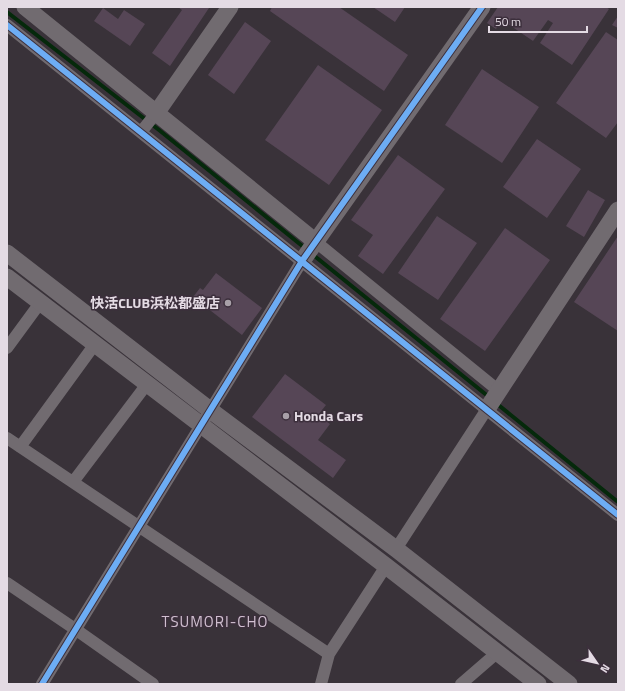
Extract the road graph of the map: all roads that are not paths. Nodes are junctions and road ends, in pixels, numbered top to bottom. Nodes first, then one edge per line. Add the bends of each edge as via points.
1 (26, 7) edge
2 (230, 7) edge
3 (482, 7) edge
4 (7, 26) edge
5 (157, 112) junction
6 (141, 132) junction
7 (618, 210) edge
8 (316, 242) junction
9 (7, 254) edge
10 (302, 261) junction
11 (7, 277) edge
12 (40, 303) junction
13 (95, 344) junction
14 (7, 348) edge
15 (147, 384) junction
16 (499, 391) junction
17 (487, 409) junction
18 (210, 410) junction
19 (200, 425) junction
20 (7, 438) edge
21 (20, 447) junction
22 (73, 482) junction
23 (618, 515) edge
24 (139, 526) junction
25 (396, 549) junction
26 (386, 566) junction
27 (7, 583) edge
28 (75, 629) junction
29 (498, 652) junction
30 (329, 654) junction
31 (42, 684) edge
32 (153, 684) edge
33 (321, 684) edge
34 (461, 684) edge
35 (538, 684) edge
36 (569, 684) edge

1 - 5 street
2 - 5 street
3 - 8 street
4 - 6 street
5 - 6 street
5 - 8 street
6 - 10 street
7 - 16 street
8 - 10 street
8 - 16 street
9 - 18 street
10 - 17 street
10 - 18 street
11 - 12 street
12 - 13 street
12 - 14 street
13 - 15 street
13 - 21 street
15 - 19 street
15 - 22 street
16 - 17 street
17 - 23 street
17 - 25 street
18 - 19 street
18 - 25 street
19 - 24 street
19 - 26 street
20 - 21 street
21 - 22 street
22 - 24 street
24 - 28 street
24 - 30 street
25 - 36 street
26 - 29 street
26 - 30 street
27 - 28 street
28 - 31 street
28 - 32 street
29 - 34 street
29 - 35 street
30 - 33 street

